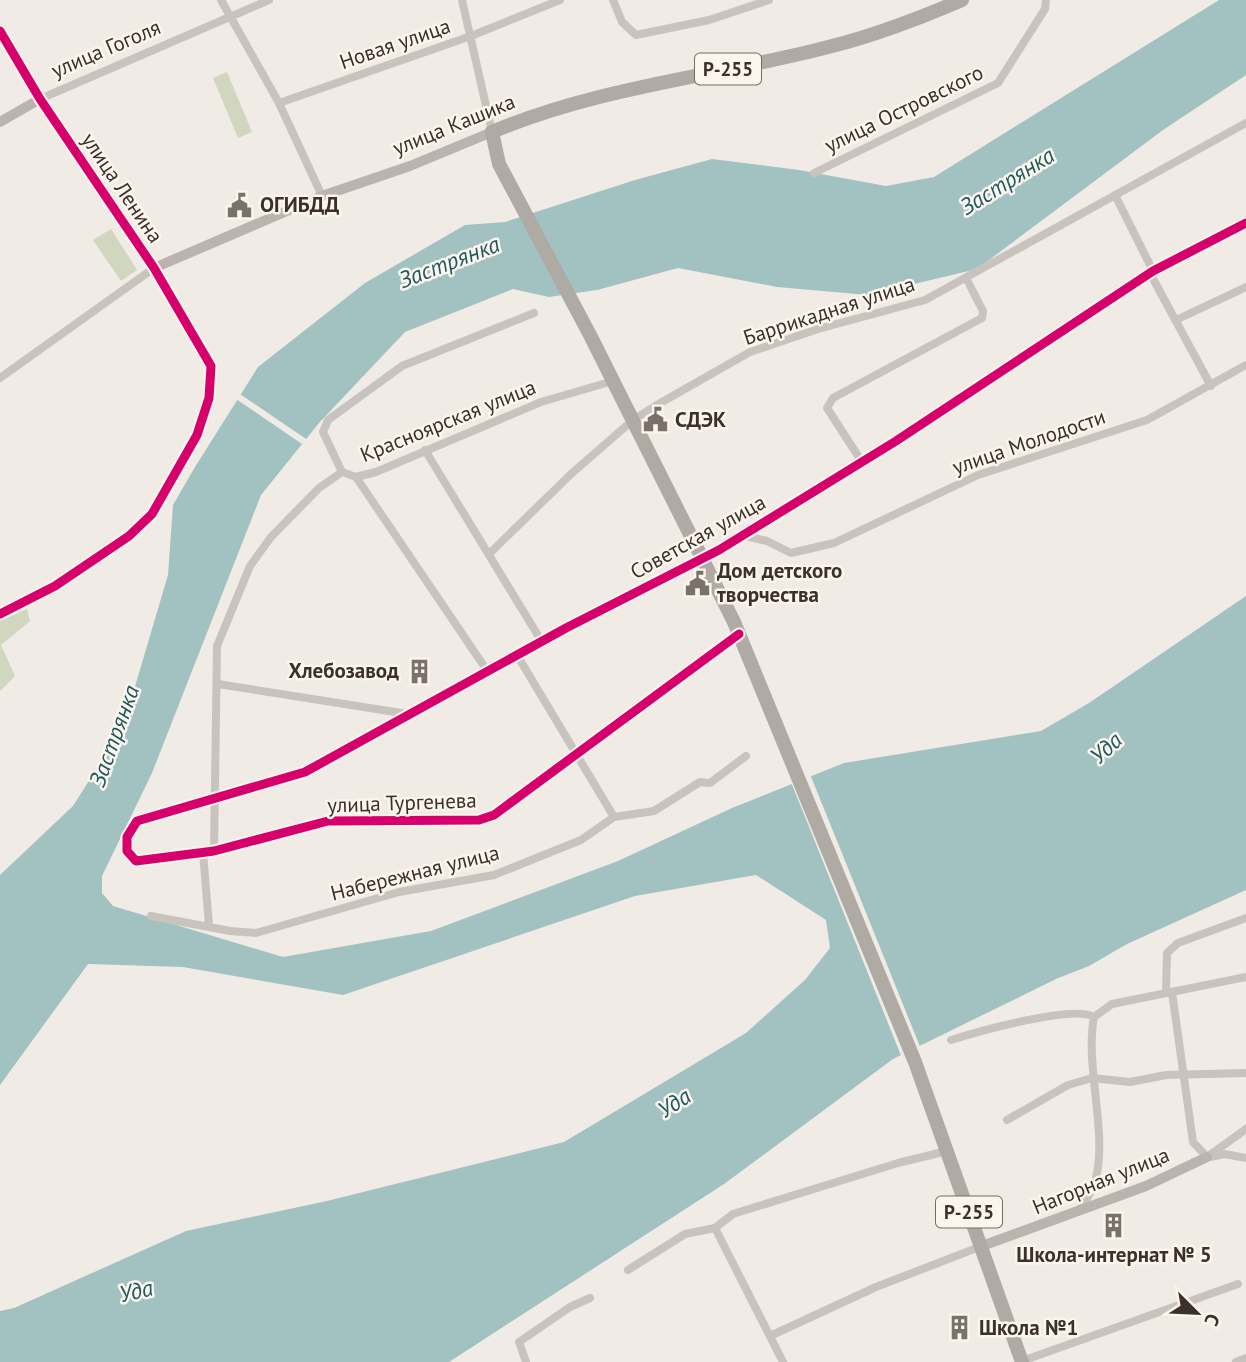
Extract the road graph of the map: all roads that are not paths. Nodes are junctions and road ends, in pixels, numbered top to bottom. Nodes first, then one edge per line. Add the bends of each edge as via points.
1 (221, 0) edge
2 (269, 0) edge
3 (462, 0) edge
4 (560, 0) edge
5 (613, 0) edge
6 (769, 0) edge
7 (1046, 0) edge
8 (953, 2) edge
9 (232, 16) junction
10 (0, 32) edge
11 (471, 36) junction
12 (40, 99) junction
13 (279, 103) junction
14 (0, 122) edge
15 (1246, 123) edge
16 (492, 132) junction
17 (814, 173) dead end
18 (1115, 195) junction
19 (322, 196) junction
20 (1246, 223) edge
21 (154, 268) junction
22 (1152, 273) junction
23 (966, 278) junction
24 (1246, 287) edge
25 (534, 313) dead end
26 (1176, 320) junction
27 (1246, 365) edge
28 (0, 378) edge
29 (613, 381) junction
30 (1211, 386) junction
31 (633, 419) junction
32 (425, 450) junction
33 (862, 462) junction
34 (342, 472) junction
35 (356, 477) junction
36 (741, 535) junction
37 (490, 554) junction
38 (704, 559) junction
39 (0, 614) edge
40 (739, 634) junction
41 (542, 642) junction
42 (517, 655) junction
43 (488, 672) junction
44 (218, 684) junction
45 (408, 713) junction
46 (574, 754) junction
47 (746, 756) dead end
48 (216, 800) junction
49 (614, 817) junction
50 (214, 851) junction
51 (203, 853) junction
52 (136, 861) joint
53 (151, 916) dead end
54 (1246, 918) edge
55 (209, 925) junction
56 (1246, 977) edge
57 (1169, 992) junction
58 (1094, 1017) junction
59 (951, 1040) dead end
60 (1246, 1073) edge
61 (1181, 1075) junction
62 (1092, 1078) junction
63 (1007, 1120) dead end
64 (1246, 1129) edge
65 (947, 1151) junction
66 (1207, 1157) junction
67 (1246, 1158) edge
68 (1093, 1186) junction
69 (1110, 1200) junction
70 (1079, 1211) junction
71 (715, 1228) junction
72 (982, 1246) junction
73 (628, 1270) dead end
74 (1238, 1284) dead end
75 (590, 1298) dead end
76 (770, 1336) junction
77 (1246, 1358) edge
78 (781, 1360) edge
79 (1022, 1361) edge
80 (526, 1362) edge
81 (1236, 1362) edge

1 - 9 street
2 - 9 street, улица Гоголя
3 - 11 street
4 - 11 street, Новая улица
5 - 6 street via 622,22 636,35 709,20
7 - 17 street, улица Островского via 1045,9 998,83
8 - 16 highway, улица Кашика / Р-255 via 831,47 595,98
9 - 12 street, улица Гоголя
9 - 13 street
10 - 12 street, улица Ленина
11 - 13 street, Новая улица
11 - 16 street
12 - 14 street, улица Гоголя
12 - 21 street, улица Ленина
13 - 19 street
15 - 18 street, Баррикадная улица
16 - 19 street, улица Кашика
16 - 29 highway, Р-255 via 499,164
18 - 22 street
18 - 23 street, Баррикадная улица
19 - 21 street, улица Кашика
20 - 22 street, Советская улица
21 - 28 street, улица Кашика
21 - 39 street, улица Ленина via 211,366 209,398 197,435 152,514 129,536 55,586
22 - 26 street
22 - 33 street, Советская улица
23 - 31 street, Баррикадная улица via 925,300 750,352
23 - 33 street via 983,311 982,318 833,398 827,408
24 - 26 street
25 - 34 street via 402,366 328,420 323,432
26 - 30 street
27 - 30 street, улица Молодости
29 - 31 highway, Р-255
29 - 32 street, Красноярская улица via 541,402
30 - 36 street, улица Молодости via 1147,419 978,475 834,543 791,553
31 - 37 street, Баррикадная улица
31 - 38 highway, Р-255
32 - 35 street, Красноярская улица
32 - 37 street
33 - 36 street, Советская улица
34 - 35 street, Красноярская улица
34 - 44 street, Красноярская улица via 311,496 250,566 217,646
35 - 43 street
36 - 38 street, Советская улица
37 - 41 street
38 - 40 highway, Р-255
38 - 41 street, Советская улица
40 - 46 street, улица Тургенева
40 - 65 highway, Р-255 via 915,1062
41 - 42 street, Советская улица
42 - 43 street, Советская улица
42 - 46 street
43 - 45 street, Советская улица
44 - 45 street
44 - 48 street, Красноярская улица
45 - 48 street, Советская улица via 305,772
46 - 49 street
46 - 50 street, улица Тургенева via 494,815 479,820 328,821
47 - 49 street, Набережная улица via 710,783 699,782 654,811
48 - 50 street, Красноярская улица
48 - 52 street, Советская улица via 137,821 127,837 127,851
49 - 55 street, Набережная улица via 581,840 494,874 399,892 256,933
50 - 51 street, улица Тургенева
51 - 52 street, улица Тургенева
51 - 55 street
53 - 55 street, Набережная улица
54 - 57 street via 1178,943 1167,953
56 - 57 street
57 - 58 street via 1112,1004
57 - 61 street
58 - 59 street via 1073,1013 989,1028
58 - 62 street
60 - 61 street
61 - 62 street via 1130,1082
61 - 66 street via 1193,1142
62 - 63 street
62 - 68 street via 1098,1145
64 - 66 street, Нагорная улица
65 - 71 street via 733,1214
65 - 72 highway, Р-255
66 - 67 street
66 - 69 street, Нагорная улица
68 - 69 street via 1102,1198
68 - 70 street
69 - 70 street, Нагорная улица
70 - 72 street, Нагорная улица
71 - 73 street via 685,1234
71 - 76 street
72 - 76 street, Нагорная улица via 876,1287
72 - 79 highway, Р-255
74 - 79 street
75 - 80 street via 519,1342
76 - 78 street
77 - 81 street

